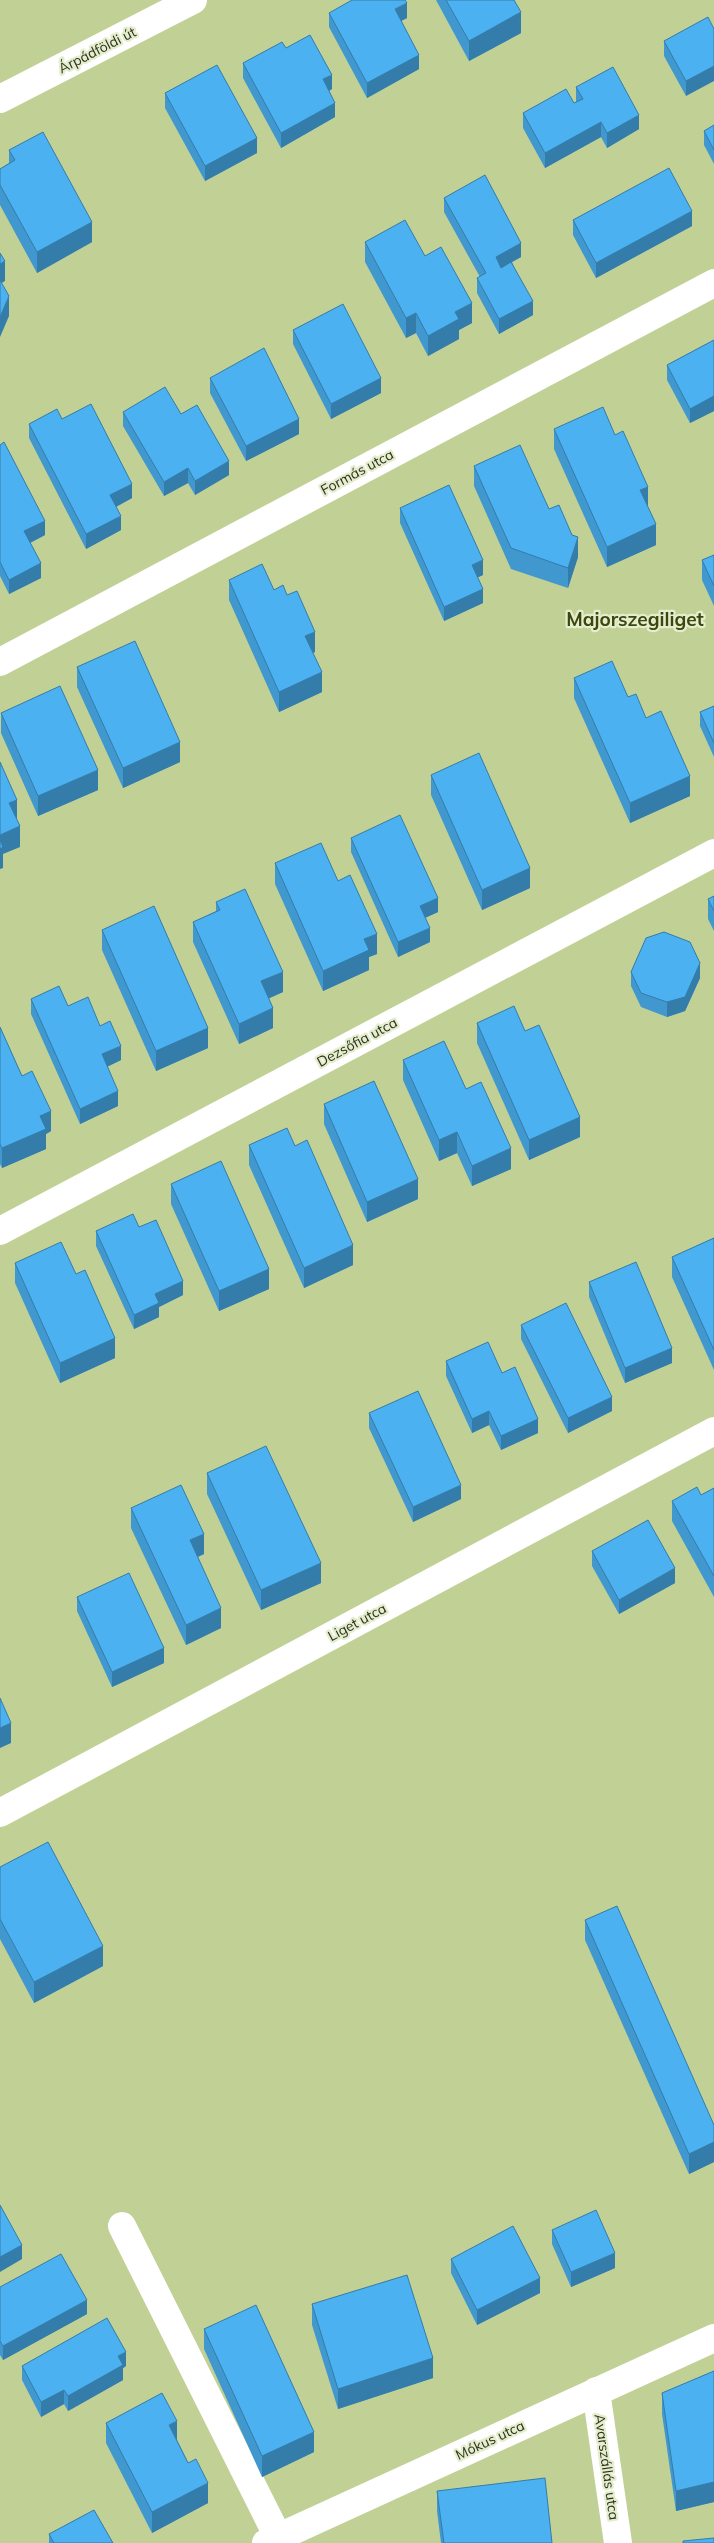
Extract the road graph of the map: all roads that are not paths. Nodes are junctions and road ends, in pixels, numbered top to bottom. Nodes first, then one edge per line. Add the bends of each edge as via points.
1 (193, 0) edge
2 (0, 99) edge
3 (714, 283) edge
4 (0, 662) edge
5 (714, 853) edge
6 (0, 1231) edge
7 (714, 1431) edge
8 (0, 1813) edge
9 (122, 2226) dead end
10 (714, 2338) edge
11 (596, 2391) junction
12 (272, 2540) edge
13 (618, 2543) edge

1 - 2 street, Árpádföldi út
3 - 4 street, Formás utca
5 - 6 street, Dezsőfia utca
7 - 8 street, Liget utca
9 - 12 street
10 - 11 street, Mókus utca
11 - 12 street, Mókus utca
11 - 13 street, Avarszállás utca

